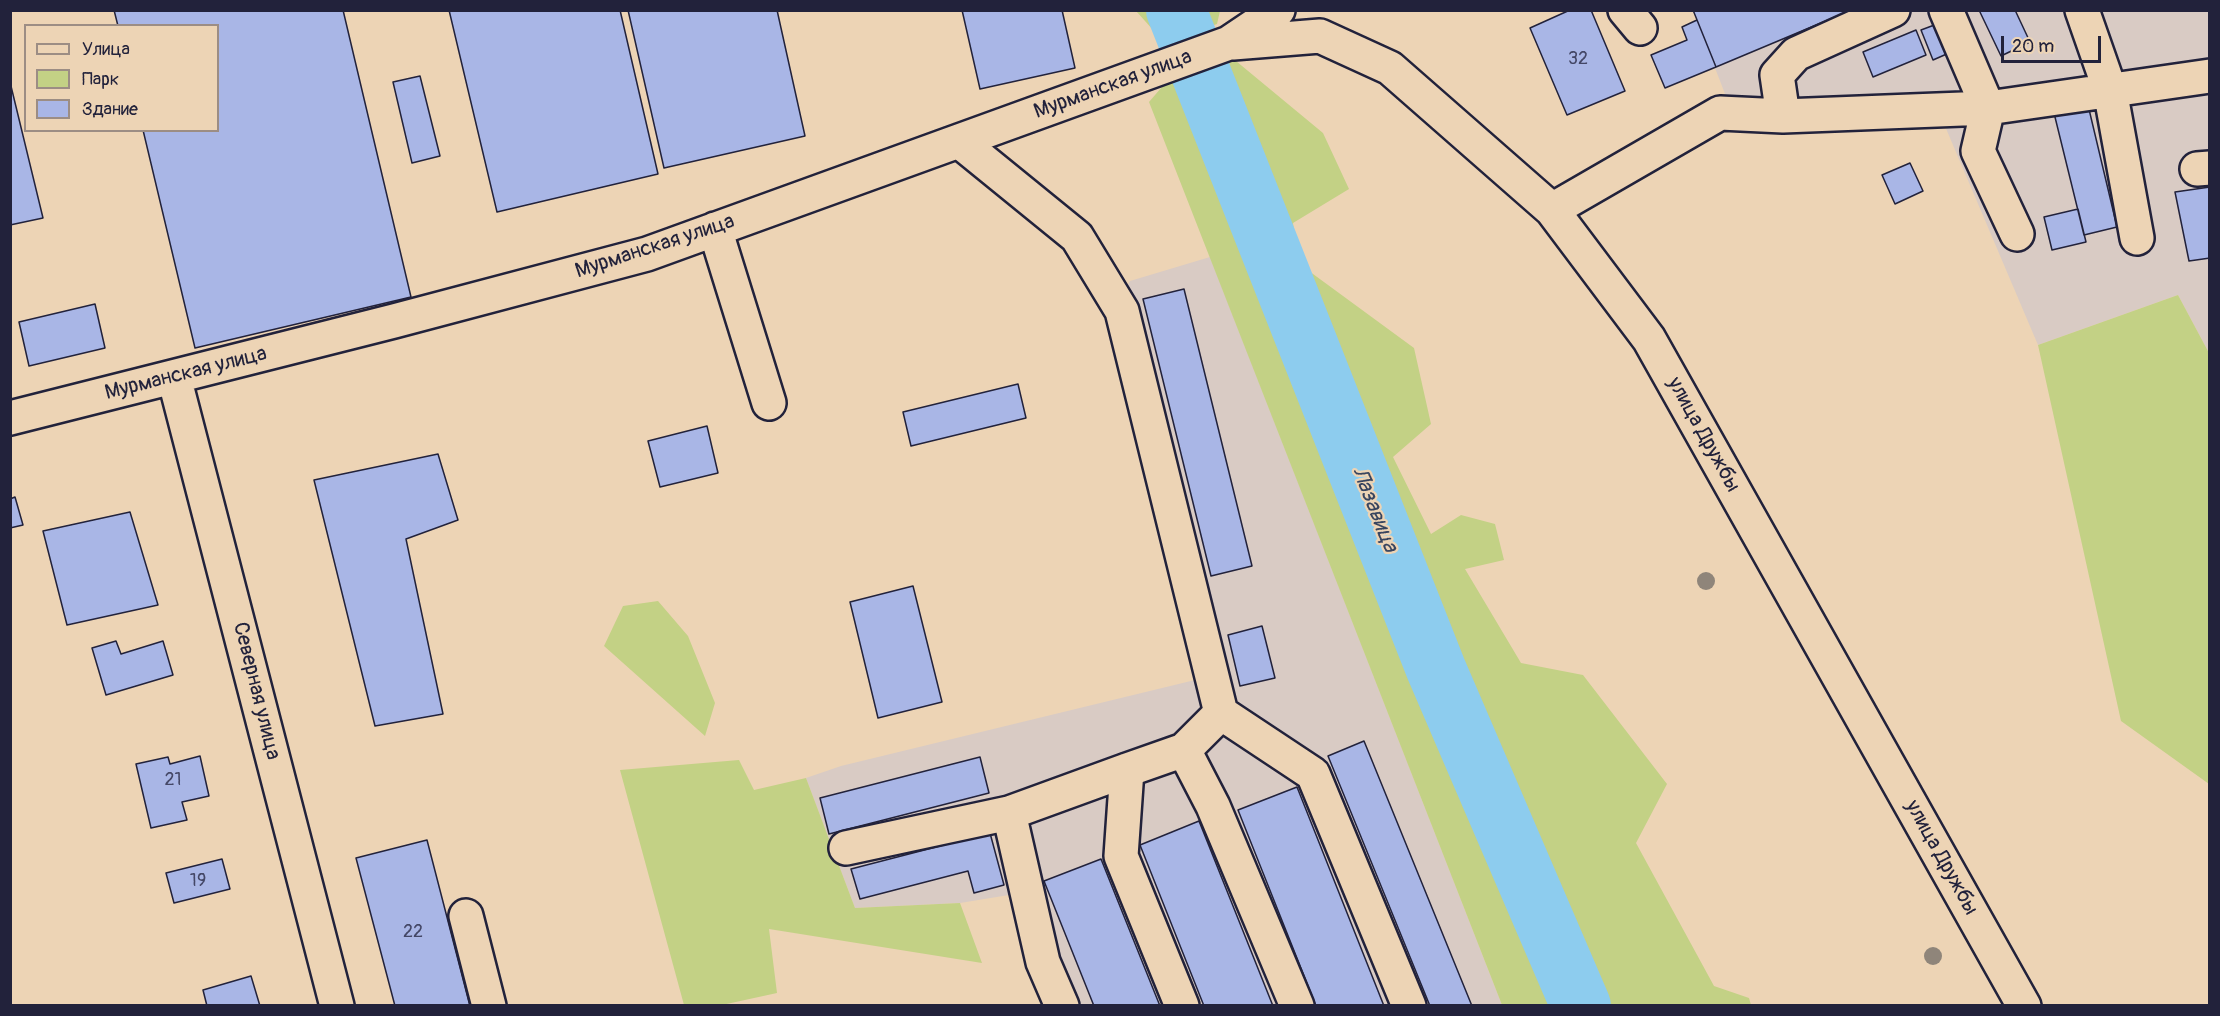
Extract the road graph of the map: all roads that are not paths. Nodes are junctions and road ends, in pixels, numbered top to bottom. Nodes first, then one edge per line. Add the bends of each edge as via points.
1 (1278, 10) edge
2 (1893, 10) edge
3 (1946, 10) edge
4 (2082, 10) edge
5 (1229, 43) junction
6 (2210, 76) edge
7 (2110, 90) junction
8 (1988, 108) junction
9 (1783, 116) junction
10 (959, 141) junction
11 (1552, 210) junction
12 (715, 230) junction
13 (2017, 234) dead end
14 (2137, 238) dead end
15 (174, 377) junction
16 (769, 404) dead end
17 (10, 418) edge
18 (1221, 713) junction
19 (1184, 750) junction
20 (1128, 770) junction
21 (1009, 813) junction
22 (846, 848) dead end
23 (466, 916) dead end
24 (337, 1005) edge
25 (489, 1005) edge
26 (1062, 1005) edge
27 (1182, 1005) edge
28 (1297, 1005) edge
29 (1408, 1005) edge
30 (2024, 1005) edge

1 - 5 street, Мурманская улица
2 - 9 street via 1796,54 1777,75
3 - 8 street
4 - 7 street
5 - 10 street, Мурманская улица
5 - 11 street, улица Дружбы via 1320,36 1390,68
6 - 7 street
7 - 8 street
7 - 14 street
8 - 9 street
8 - 13 street via 1977,151
9 - 11 street via 1720,113
10 - 12 street, Мурманская улица
10 - 18 street via 1077,237 1122,312
11 - 30 street, улица Дружбы via 1649,339
12 - 15 street, Мурманская улица via 647,254
12 - 16 street
15 - 17 street, Мурманская улица
15 - 24 street, Северная улица
18 - 19 street
18 - 29 street via 1313,774
19 - 20 street
19 - 28 street via 1214,806
20 - 21 street
20 - 27 street via 1121,856
21 - 22 street
21 - 26 street via 1043,962
23 - 25 street

